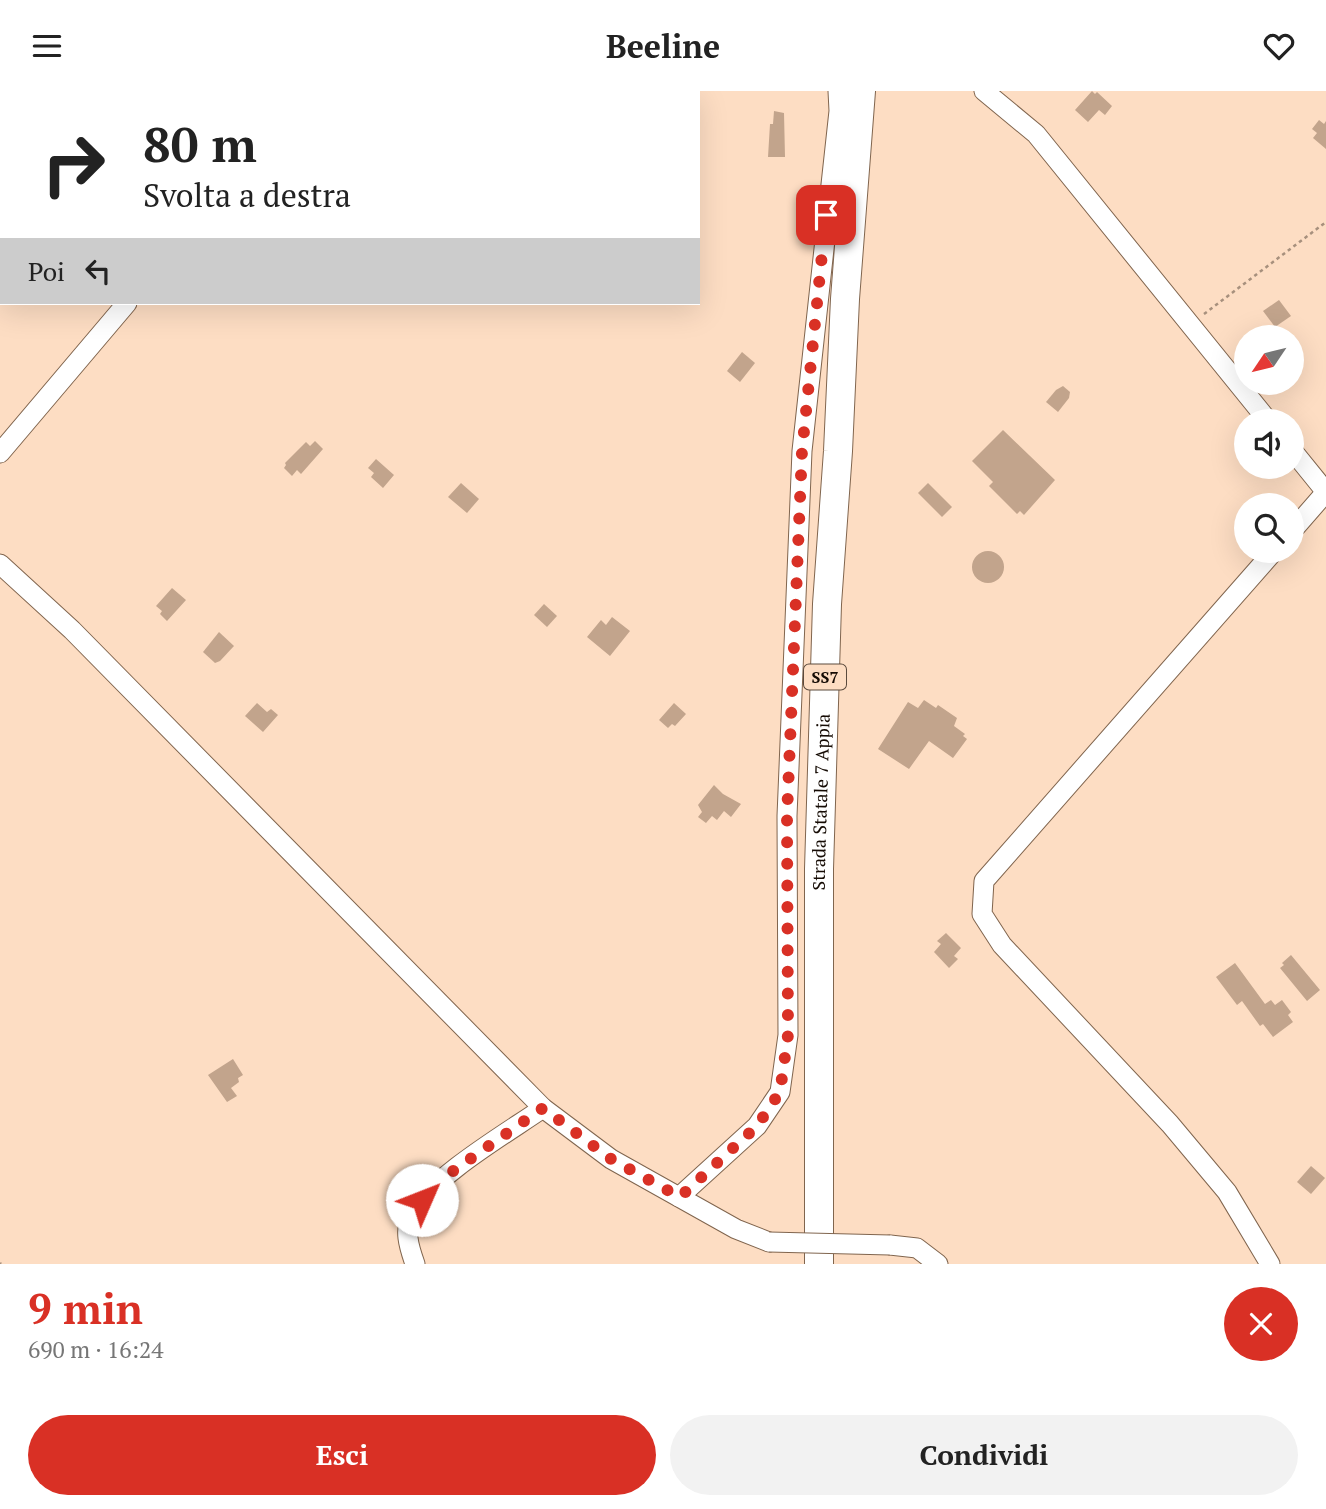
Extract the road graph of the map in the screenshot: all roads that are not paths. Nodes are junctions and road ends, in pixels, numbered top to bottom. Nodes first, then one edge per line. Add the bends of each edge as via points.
1 (838, 91) edge
2 (861, 91) edge
3 (877, 91) edge
4 (984, 91) edge
5 (125, 305) edge
6 (1258, 409) edge
7 (0, 453) edge
8 (1304, 465) edge
9 (1326, 492) edge
10 (1304, 517) edge
11 (1263, 563) edge
12 (0, 564) edge
13 (543, 1108) junction
14 (680, 1197) junction
15 (415, 1264) edge
16 (819, 1264) edge
17 (836, 1264) edge
18 (938, 1264) edge
19 (1270, 1264) edge

1 - 14 street via 802,451 787,816 788,1035 780,1092 757,1126
2 - 16 highway, Strada Statale 7 Appia / SS7 via 827,604 819,870
3 - 17 highway, Strada Statale 7 Appia / SS7 via 843,605 835,870
4 - 6 street via 1035,134
5 - 7 street
8 - 9 street
9 - 10 street
11 - 19 street via 984,881 982,914 1002,945 1170,1124 1227,1192
12 - 13 street via 72,630
13 - 14 street via 611,1159
13 - 15 street via 433,1185 411,1214 407,1241
14 - 18 street, bridge via 769,1242 890,1244 917,1248

